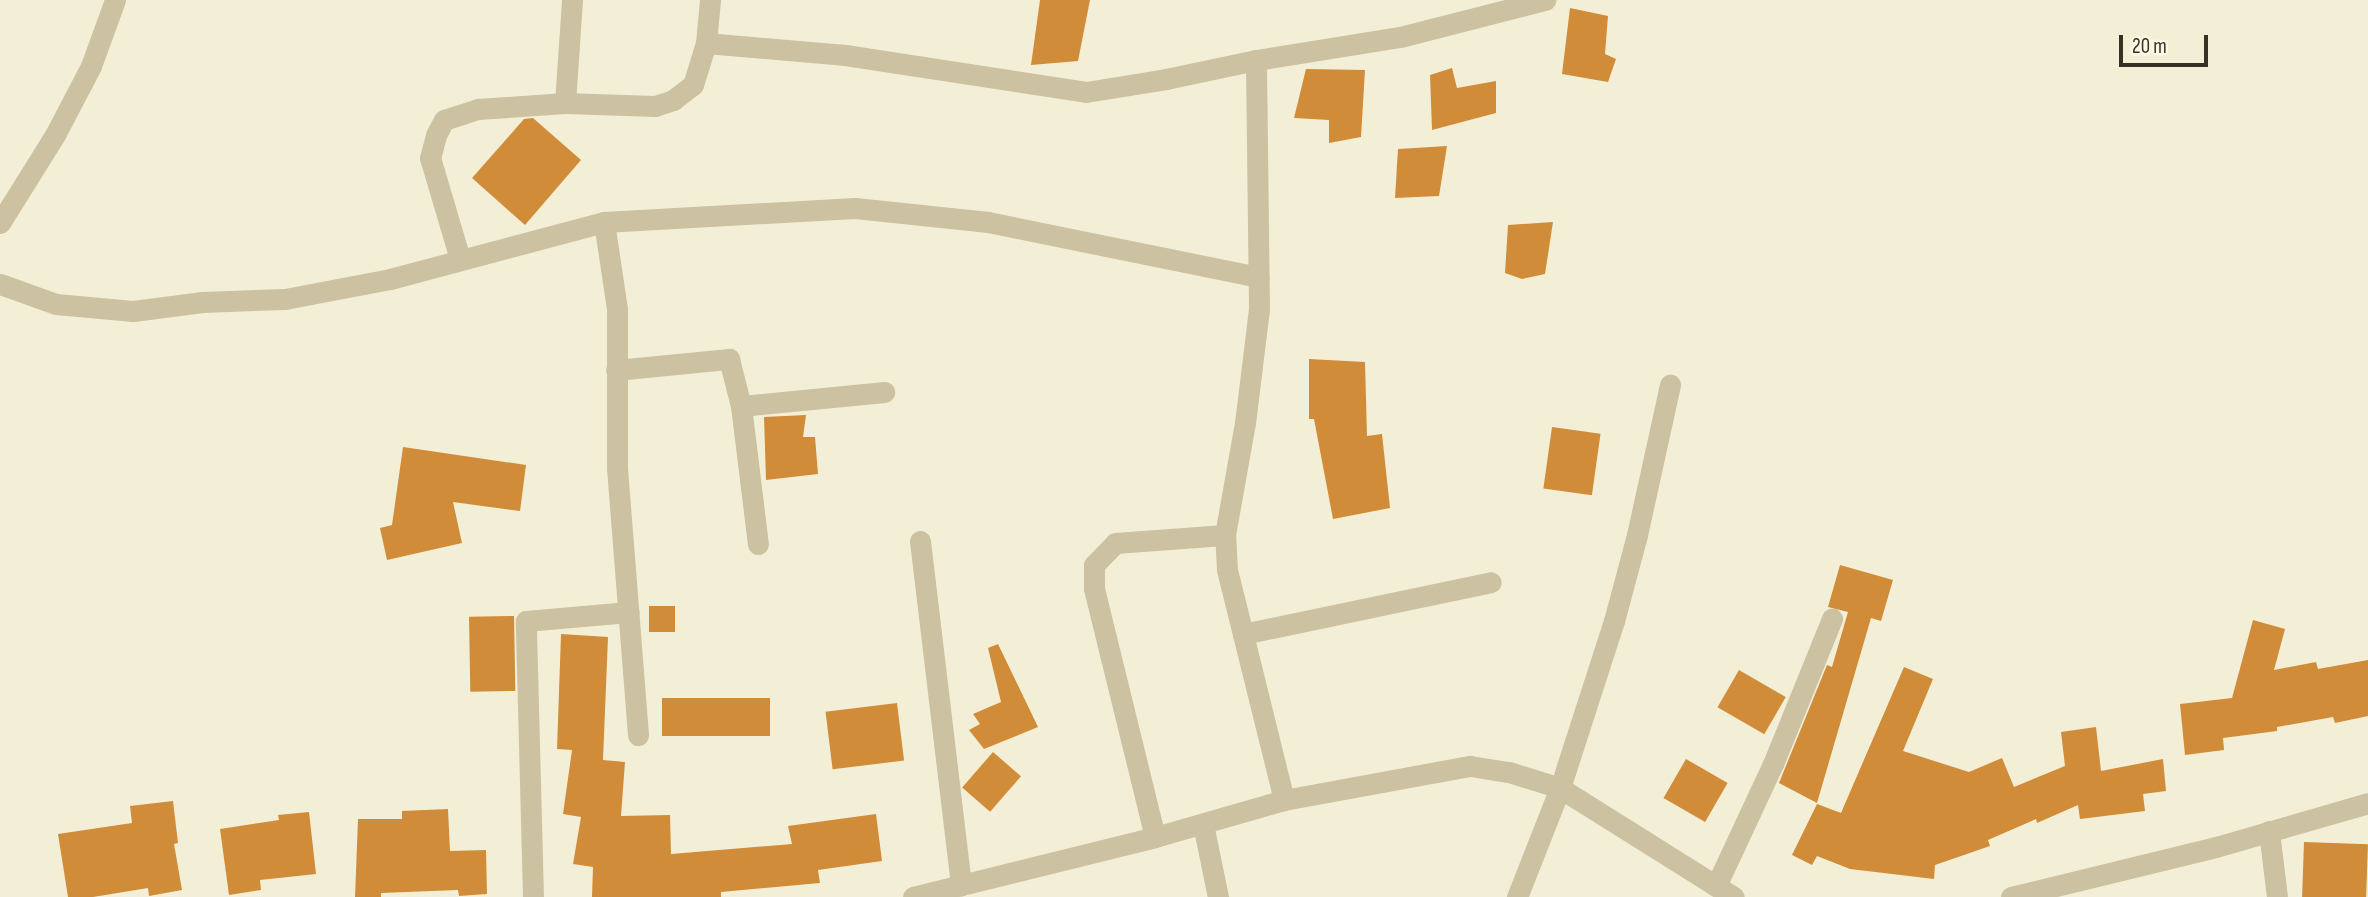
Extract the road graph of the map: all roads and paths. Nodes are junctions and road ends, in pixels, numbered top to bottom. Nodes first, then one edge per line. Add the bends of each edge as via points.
1 (115, 0) edge
2 (572, 0) edge
3 (710, 0) edge
4 (1545, 0) edge
5 (706, 43) junction
6 (1256, 60) junction
7 (565, 103) junction
8 (604, 222) junction
9 (0, 223) edge
10 (460, 259) junction
11 (1258, 276) junction
12 (0, 284) edge
13 (616, 370) junction
14 (1670, 385) dead end
15 (884, 392) dead end
16 (741, 406) junction
17 (1225, 535) junction
18 (920, 541) dead end
19 (758, 544) dead end
20 (1491, 582) dead end
21 (629, 612) junction
22 (1832, 619) dead end
23 (1243, 634) junction
24 (638, 734) dead end
25 (1560, 788) junction
26 (1284, 800) junction
27 (2368, 803) edge
28 (1203, 824) junction
29 (2269, 831) junction
30 (1154, 837) junction
31 (961, 886) junction
32 (1725, 892) edge
33 (533, 897) edge
34 (913, 897) edge
35 (1218, 897) edge
36 (1517, 897) edge
37 (2011, 897) edge
38 (2277, 897) edge

1 - 9 street via 91,66
2 - 7 street
3 - 5 street
4 - 6 street via 1400,37
5 - 6 street via 845,55 1086,92
5 - 7 street via 693,85 673,100 655,106
6 - 11 street
7 - 10 street via 478,109 444,120 430,158
8 - 10 street
8 - 11 street via 855,208 918,213 988,222
8 - 13 street via 617,309
10 - 12 street via 390,279 285,299 132,311 56,303
11 - 17 street via 1259,309 1245,423
13 - 16 street via 729,359
13 - 21 street via 617,468
14 - 25 street via 1637,536
15 - 16 street
16 - 19 street
17 - 23 street via 1227,570
17 - 30 street via 1115,543 1094,565 1094,588
18 - 31 street
20 - 23 street
21 - 24 street
21 - 33 street via 526,621
22 - 32 street
23 - 26 street
25 - 26 street via 1470,766
25 - 32 street
25 - 36 street
26 - 28 street
27 - 29 street
28 - 30 street
28 - 35 street
29 - 37 street
29 - 38 street
30 - 31 street
31 - 34 street

